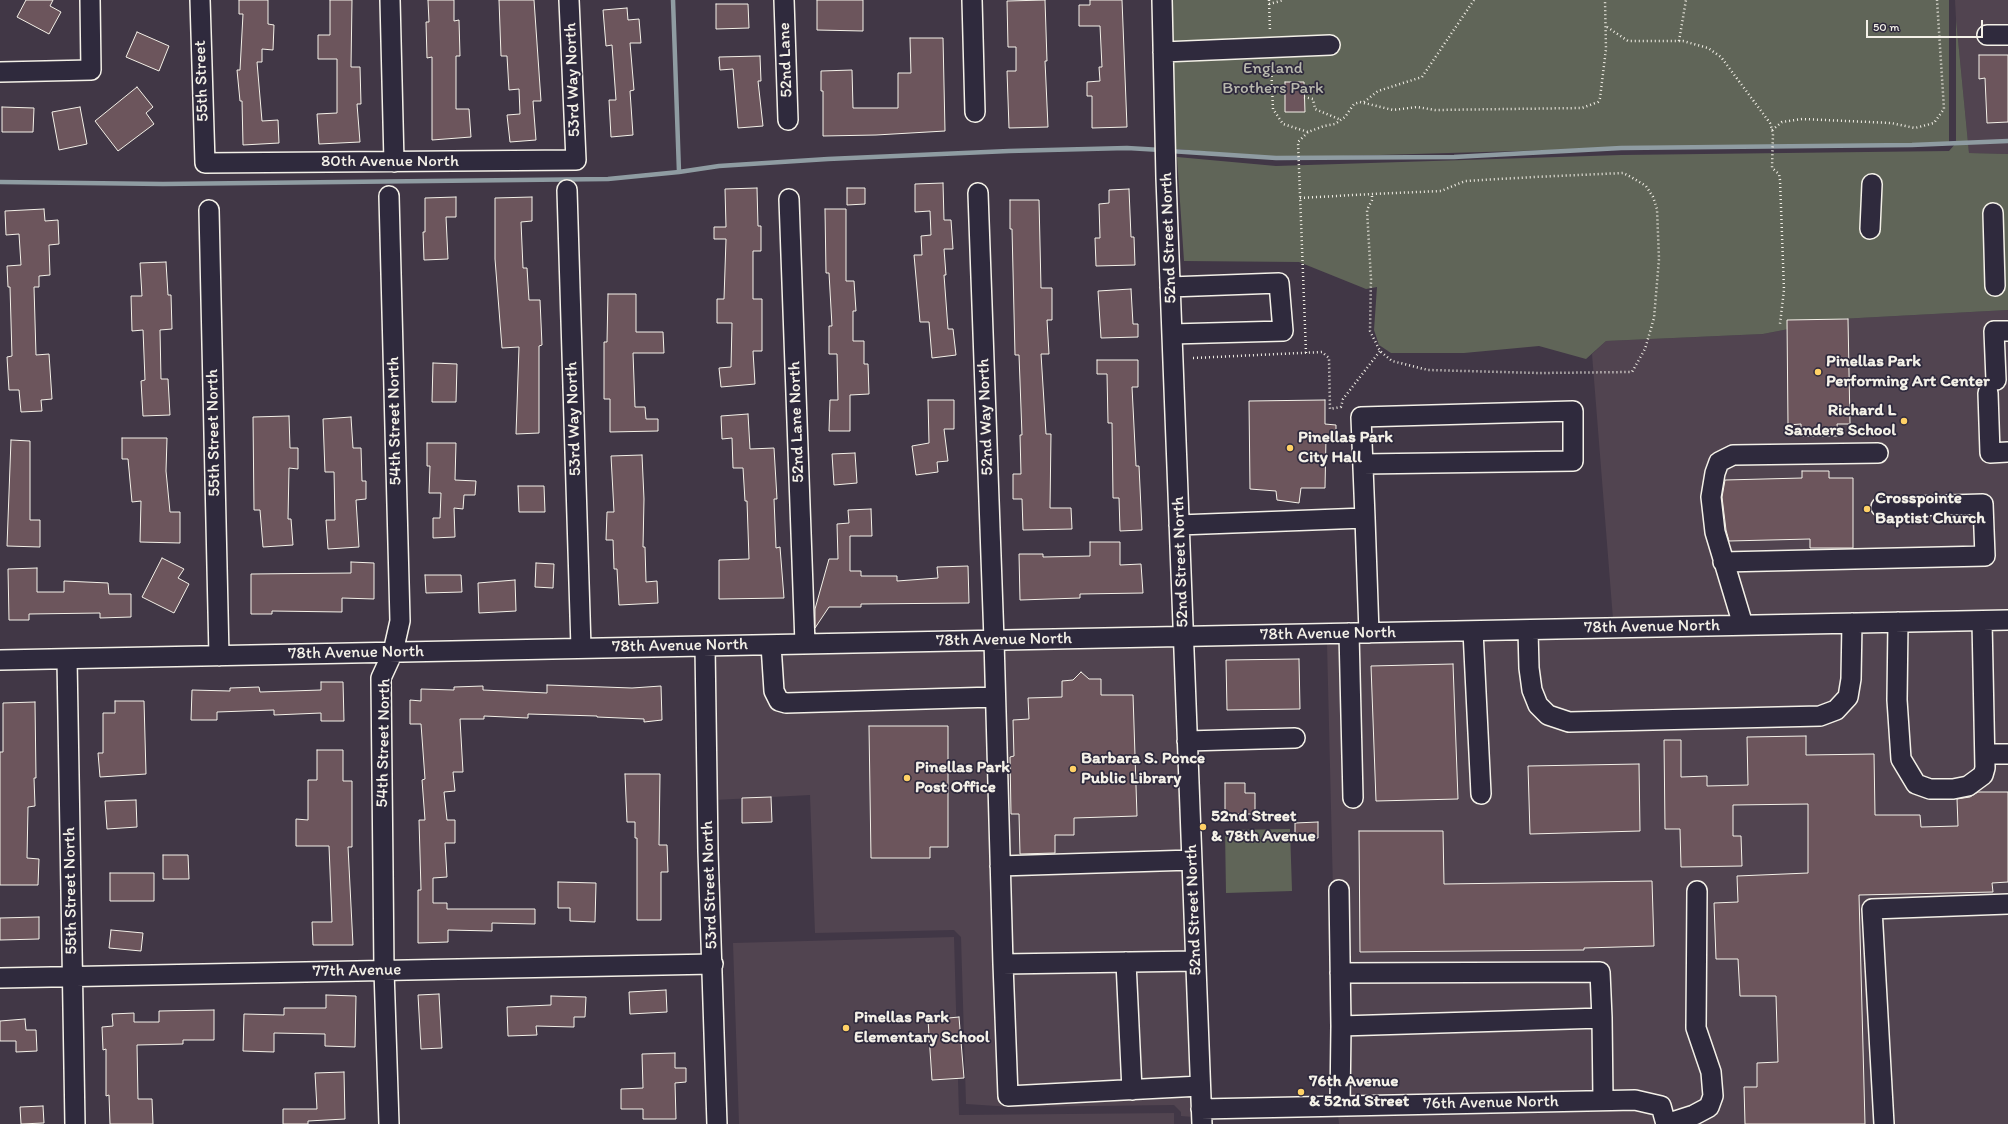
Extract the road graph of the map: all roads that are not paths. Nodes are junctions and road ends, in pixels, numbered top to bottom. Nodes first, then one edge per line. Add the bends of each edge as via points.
1 (90, 0) edge
2 (200, 0) edge
3 (390, 0) edge
4 (569, 0) edge
5 (784, 0) edge
6 (972, 0) edge
7 (1162, 0) edge
8 (1987, 35) dead end
9 (2008, 35) edge
10 (1330, 45) dead end
11 (1163, 52) junction
12 (0, 72) edge
13 (975, 112) dead end
14 (788, 120) dead end
15 (576, 160) joint
16 (394, 162) junction
17 (205, 163) joint
18 (1872, 184) dead end
19 (567, 190) dead end
20 (978, 193) dead end
21 (389, 196) dead end
22 (790, 199) dead end
23 (209, 210) dead end
24 (1993, 213) dead end
25 (1870, 229) dead end
26 (1995, 286) dead end
27 (1170, 287) junction
28 (2008, 331) edge
29 (1172, 334) junction
30 (2008, 452) edge
31 (1878, 453) dead end
32 (1363, 464) junction
33 (1881, 507) dead end
34 (1365, 518) junction
35 (1179, 525) junction
36 (1724, 562) junction
37 (2008, 620) edge
38 (1982, 621) junction
39 (1898, 622) junction
40 (1852, 623) junction
41 (1743, 625) junction
42 (1528, 630) junction
43 (1472, 631) junction
44 (1349, 633) junction
45 (1369, 633) junction
46 (1184, 636) junction
47 (994, 640) junction
48 (805, 644) junction
49 (771, 645) junction
50 (705, 646) junction
51 (582, 648) junction
52 (393, 652) junction
53 (219, 656) junction
54 (67, 659) junction
55 (0, 660) edge
56 (995, 697) junction
57 (1295, 738) dead end
58 (1187, 741) junction
59 (1985, 754) junction
60 (2008, 754) edge
61 (1481, 794) dead end
62 (1353, 798) dead end
63 (1192, 860) junction
64 (1000, 866) junction
65 (1339, 890) dead end
66 (1697, 891) dead end
67 (2008, 904) edge
68 (1195, 961) junction
69 (1126, 962) junction
70 (713, 964) junction
71 (1003, 964) junction
72 (384, 970) junction
73 (1340, 973) junction
74 (72, 976) junction
75 (0, 978) edge
76 (1602, 1018) junction
77 (1341, 1026) junction
78 (1200, 1086) junction
79 (1132, 1090) junction
80 (1603, 1100) junction
81 (1340, 1106) junction
82 (1201, 1116) edge
83 (1695, 1120) edge
84 (75, 1124) edge
85 (389, 1124) edge
86 (717, 1124) edge
87 (1666, 1124) edge
88 (1884, 1124) edge

1 - 12 street via 91,70
2 - 17 street, 55th Street
3 - 16 street
4 - 15 street, 53rd Way North
5 - 14 street, 52nd Lane
6 - 13 street
7 - 11 street, 52nd Street North
8 - 9 street
10 - 11 street
11 - 27 street, 52nd Street North
15 - 16 street, 80th Avenue North
16 - 17 street, 80th Avenue North
18 - 25 street
19 - 51 street, 53rd Way North
20 - 47 street, 52nd Way North
21 - 52 street, 54th Street North via 400,621
22 - 48 street, 52nd Lane North
23 - 53 street, 55th Street North
24 - 26 street
27 - 29 street, 52nd Street North
27 - 29 street via 1279,283 1283,331
28 - 30 street via 1994,331 1990,453
29 - 35 street, 52nd Street North
31 - 36 street via 1733,455 1719,462 1711,497 1715,532
32 - 32 street via 1572,461 1573,411 1361,417
32 - 34 street
33 - 36 street via 1983,504 1985,556
34 - 35 street
34 - 45 street
35 - 46 street, 52nd Street North
36 - 41 street
37 - 38 street, 78th Avenue North
38 - 39 street, 78th Avenue North
38 - 59 street
39 - 40 street, 78th Avenue North
39 - 59 street via 1897,700 1901,759 1916,784 1930,789 1968,786 1983,775
40 - 41 street, 78th Avenue North
40 - 42 street via 1851,679 1848,697 1836,710 1820,716 1569,722 1548,715 1538,705 1532,690 1529,668
41 - 42 street, 78th Avenue North
42 - 43 street, 78th Avenue North
43 - 45 street, 78th Avenue North
43 - 61 street
44 - 45 street, 78th Avenue North
44 - 46 street, 78th Avenue North
44 - 62 street
46 - 47 street, 78th Avenue North
46 - 58 street, 52nd Street North
47 - 48 street, 78th Avenue North
47 - 56 street, 52nd Way North
48 - 49 street, 78th Avenue North
49 - 50 street, 78th Avenue North
49 - 56 street via 774,691 779,701 786,703
50 - 51 street, 78th Avenue North
50 - 70 street, 53rd Street North via 708,851
51 - 52 street, 78th Avenue North
52 - 53 street, 78th Avenue North
52 - 72 street, 54th Street North via 381,678
53 - 54 street, 78th Avenue North
54 - 55 street, 78th Avenue North
54 - 74 street, 55th Street North
56 - 64 street, 52nd Way North
57 - 58 street
58 - 63 street, 52nd Street North
59 - 60 street
63 - 64 street
63 - 68 street, 52nd Street North
64 - 71 street, 52nd Way North
65 - 73 street
66 - 83 street via 1696,1028 1711,1072 1713,1096 1709,1107
67 - 88 street via 1872,909
68 - 69 street
68 - 78 street, 52nd Street North
69 - 71 street
69 - 79 street
70 - 72 street, 77th Avenue
70 - 86 street, 53rd Street North
71 - 79 street, 52nd Way North via 1008,1096
72 - 74 street, 77th Avenue
72 - 85 street, 54th Street North
73 - 76 street via 1600,972
73 - 77 street
74 - 75 street, 77th Avenue
74 - 84 street, 55th Street North
76 - 77 street
76 - 80 street
77 - 81 street
78 - 79 street
78 - 82 street, 52nd Street North
80 - 81 street, 76th Avenue North
80 - 87 street, 76th Avenue North via 1635,1100 1661,1106
81 - 82 street, 76th Avenue North
83 - 87 street

